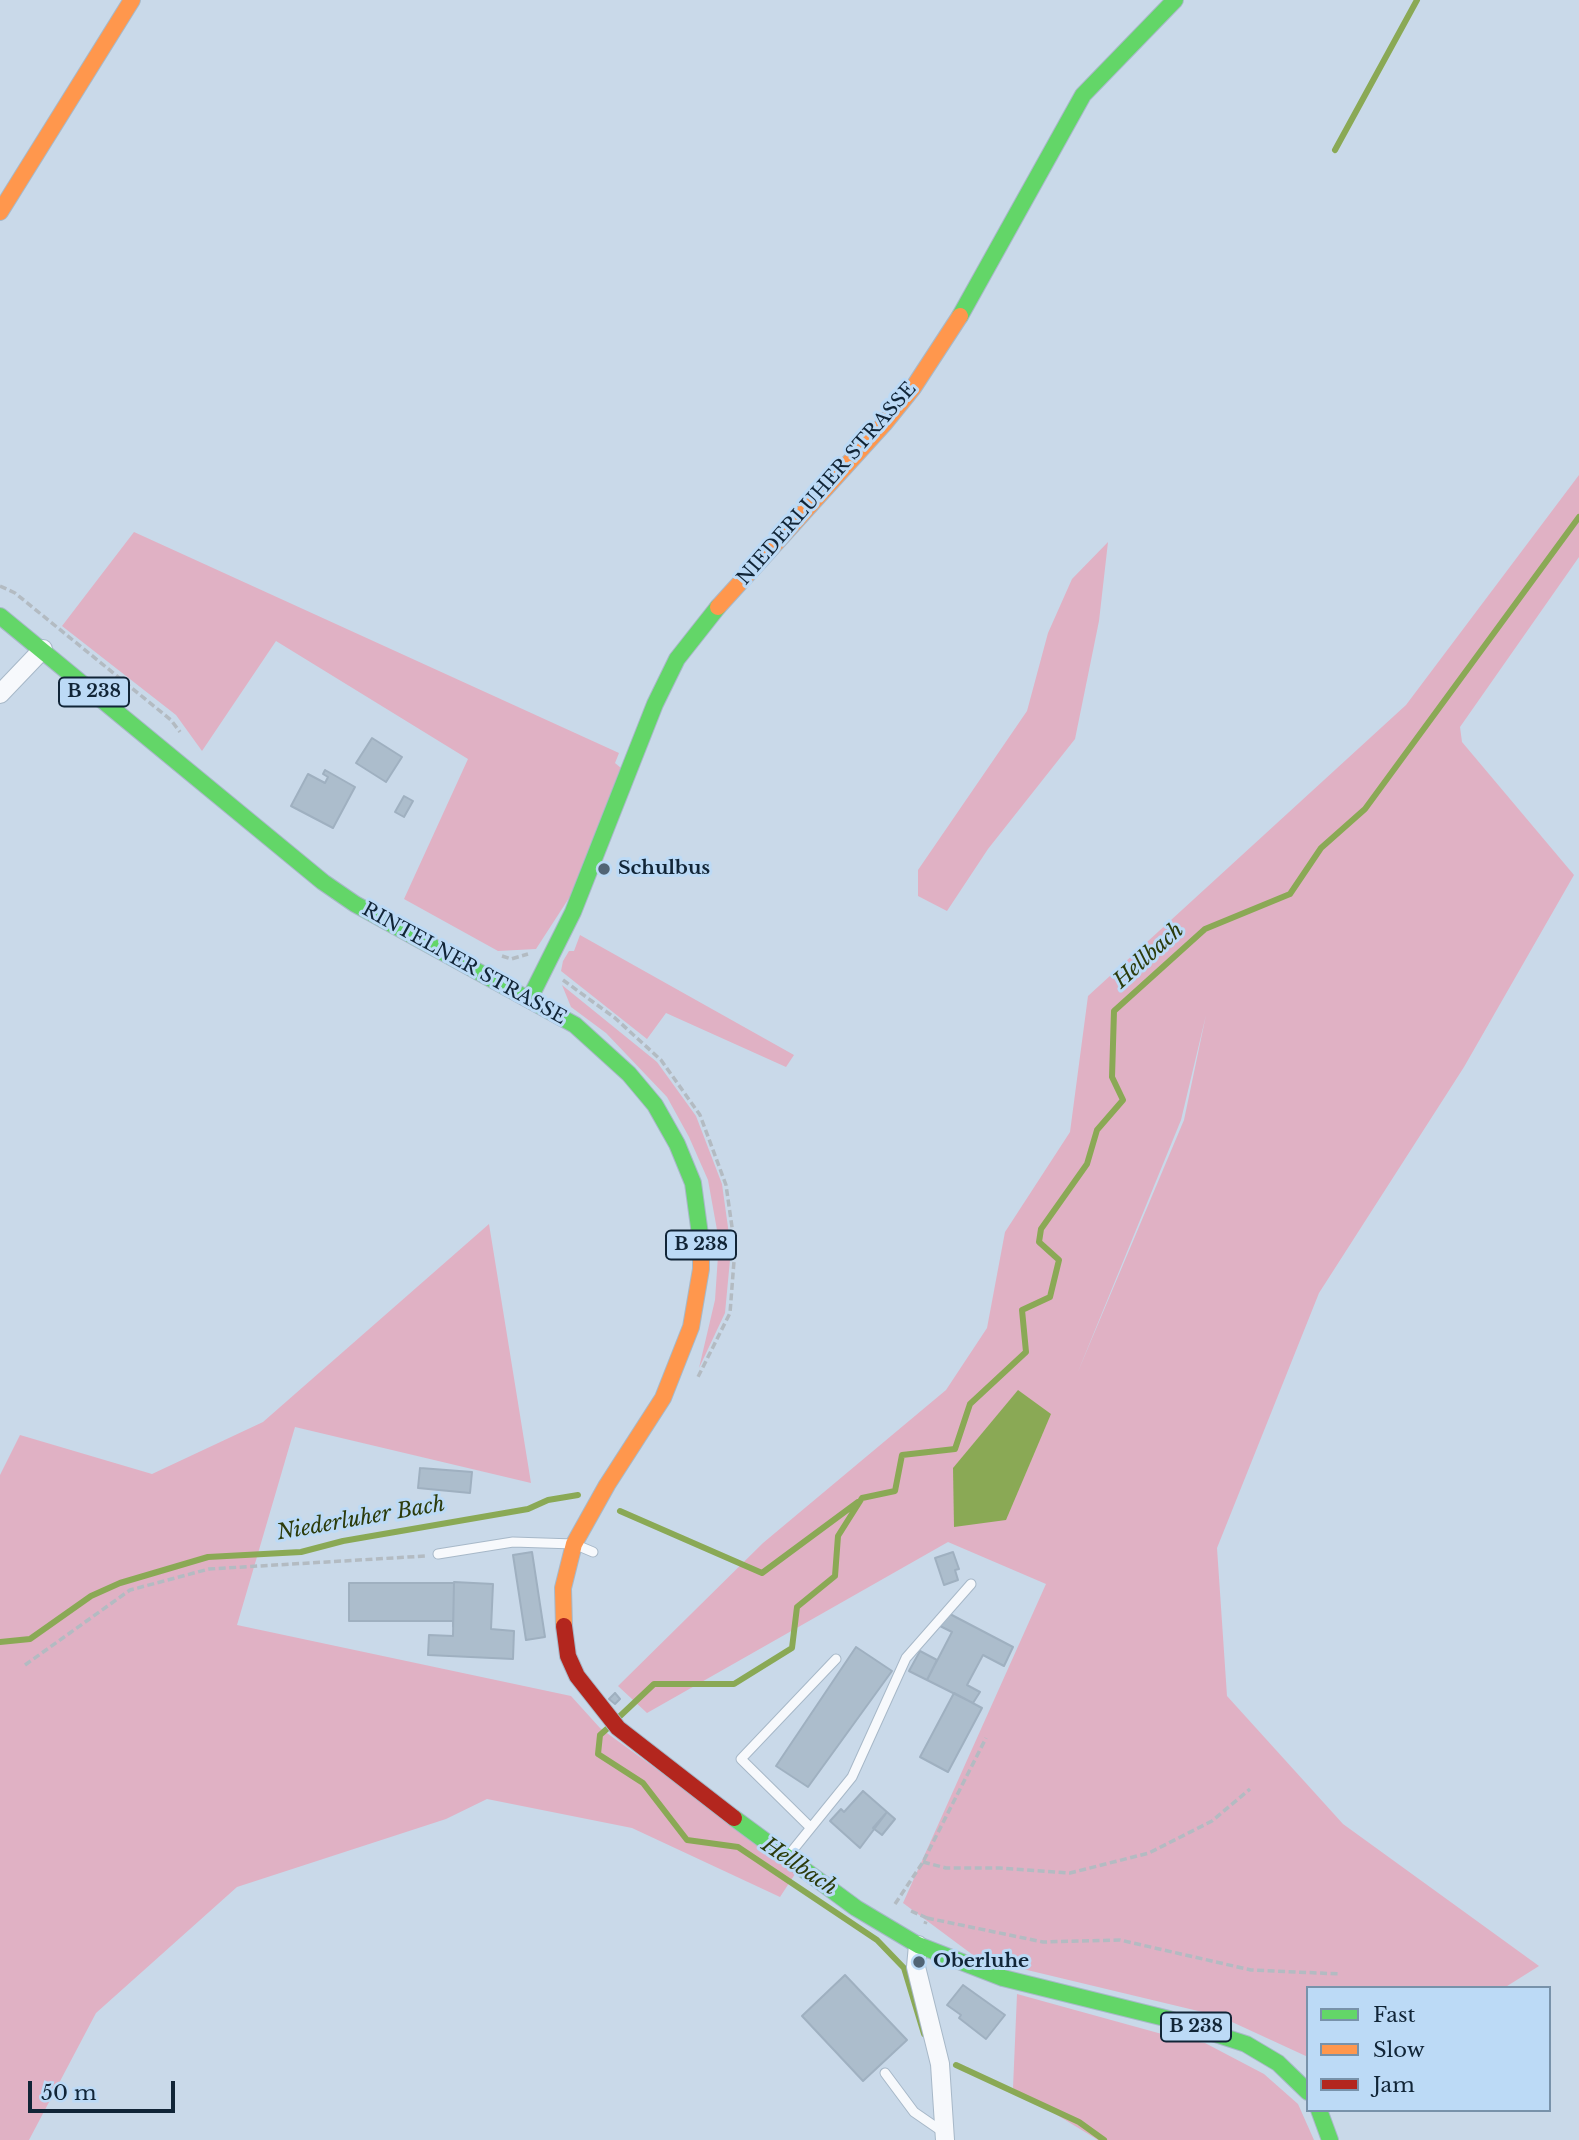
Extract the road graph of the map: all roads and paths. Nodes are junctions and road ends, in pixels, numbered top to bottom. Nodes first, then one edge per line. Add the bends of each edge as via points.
1 (132, 0) edge
2 (1175, 0) edge
3 (0, 212) edge
4 (0, 586) edge
5 (0, 616) edge
6 (44, 649) junction
7 (0, 694) edge
8 (184, 738) dead end
9 (498, 955) dead end
10 (545, 967) junction
11 (530, 998) junction
12 (574, 1544) junction
13 (593, 1552) dead end
14 (438, 1554) joint
15 (971, 1584) dead end
16 (836, 1659) dead end
17 (24, 1665) dead end
18 (986, 1738) dead end
19 (1250, 1789) dead end
20 (810, 1827) junction
21 (787, 1857) junction
22 (923, 1861) junction
23 (894, 1905) dead end
24 (927, 1918) dead end
25 (918, 1945) junction
26 (1341, 1974) dead end
27 (885, 2073) dead end
28 (1306, 2090) edge
29 (1319, 2112) edge
30 (945, 2137) edge
31 (1330, 2140) edge

1 - 3 main road
2 - 10 main road, NIEDERLUHER STRASSE via 1083,95 968,304 913,388 677,659 654,704 573,912
4 - 8 path via 15,593 171,720
5 - 6 main road, RINTELNER STRASSE / B 238
6 - 7 street
6 - 11 main road, RINTELNER STRASSE / B 238 via 323,882 367,911
9 - 10 path via 511,959 528,954
10 - 11 main road, NIEDERLUHER STRASSE
11 - 12 main road, RINTELNER STRASSE / B 238 via 600,1045 655,1105 693,1183 698,1213 701,1269 682,1356 663,1398
12 - 13 lane
12 - 14 lane via 513,1542
12 - 21 main road, RINTELNER STRASSE / B 238 via 563,1588 564,1634 577,1676 618,1728
14 - 17 path via 209,1569 130,1590
15 - 20 lane via 906,1658 852,1777
16 - 20 lane via 741,1759
18 - 22 path
19 - 22 path via 1212,1821 1149,1853 1070,1873 946,1868
20 - 21 lane
21 - 25 main road, RINTELNER STRASSE / B 238 via 856,1908
22 - 23 path
24 - 26 path via 1043,1942 1120,1940 1251,1970
25 - 28 main road, RINTELNER STRASSE / B 238 via 1003,1978 1169,2020 1246,2045 1278,2063
25 - 30 street via 916,1967 940,2064
27 - 30 lane via 914,2112
29 - 31 main road

